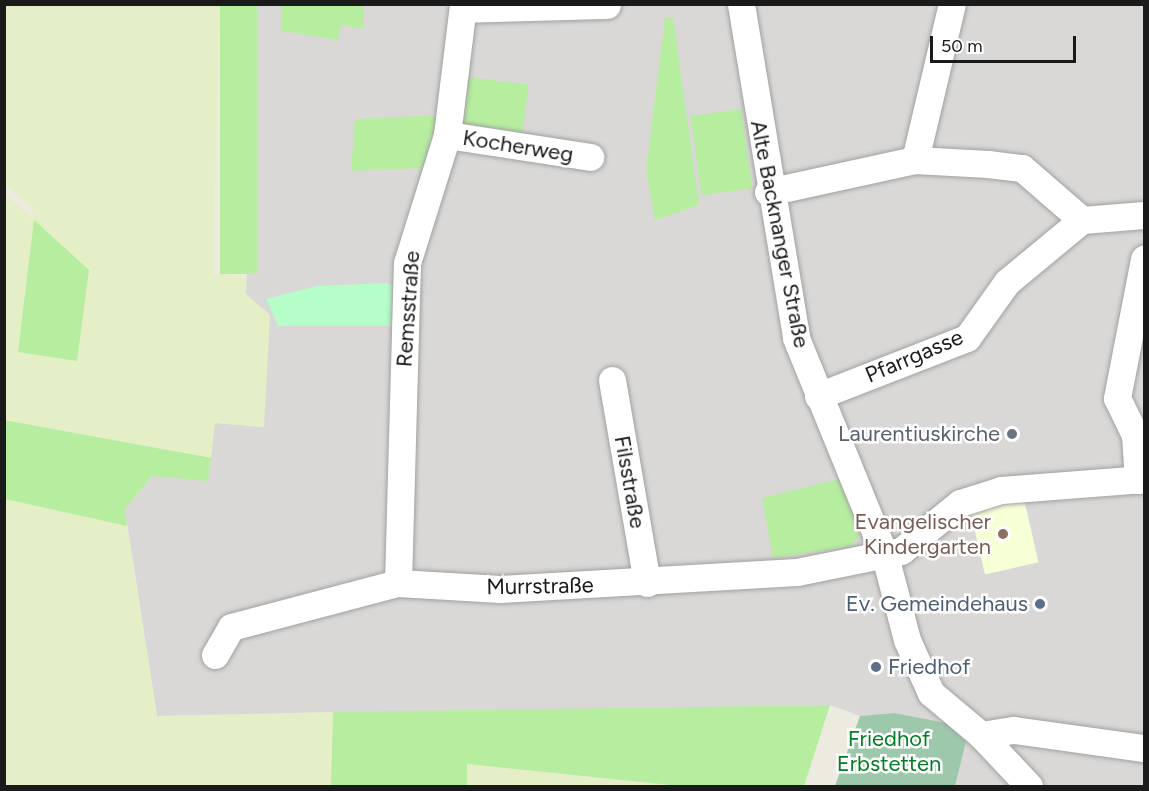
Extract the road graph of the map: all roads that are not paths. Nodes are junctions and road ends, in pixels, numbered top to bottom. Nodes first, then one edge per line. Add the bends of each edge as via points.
1 (741, 4) edge
2 (952, 4) edge
3 (607, 5) edge
4 (463, 7) edge
5 (447, 135) junction
6 (590, 157) dead end
7 (915, 160) junction
8 (768, 192) junction
9 (1144, 215) edge
10 (1082, 220) junction
11 (1144, 259) edge
12 (612, 380) dead end
13 (818, 396) junction
14 (1141, 479) edge
15 (885, 556) junction
16 (398, 583) junction
17 (647, 583) junction
18 (215, 655) dead end
19 (981, 735) junction
20 (1144, 748) edge
21 (1029, 786) edge

1 - 8 street, Alte Backnanger Straße
2 - 7 street
3 - 4 street
4 - 5 street, Remsstraße
5 - 6 street, Kocherweg
5 - 16 street, Remsstraße via 408,263
7 - 8 street
7 - 10 street via 1022,168
8 - 13 street, Alte Backnanger Straße via 796,338
9 - 10 street
10 - 13 street, Pfarrgasse via 1007,282 968,338
11 - 14 street via 1117,398 1134,435
12 - 17 street, Filsstraße
13 - 15 street, Alte Backnanger Straße
14 - 15 street, Murrstraße via 1001,490 960,503 902,551
15 - 17 street, Murrstraße via 797,572
15 - 19 street, Alte Backnanger Straße via 907,640 931,693
16 - 17 street, Murrstraße via 500,589
16 - 18 street, Murrstraße via 231,627
19 - 20 street via 1014,729
19 - 21 street

